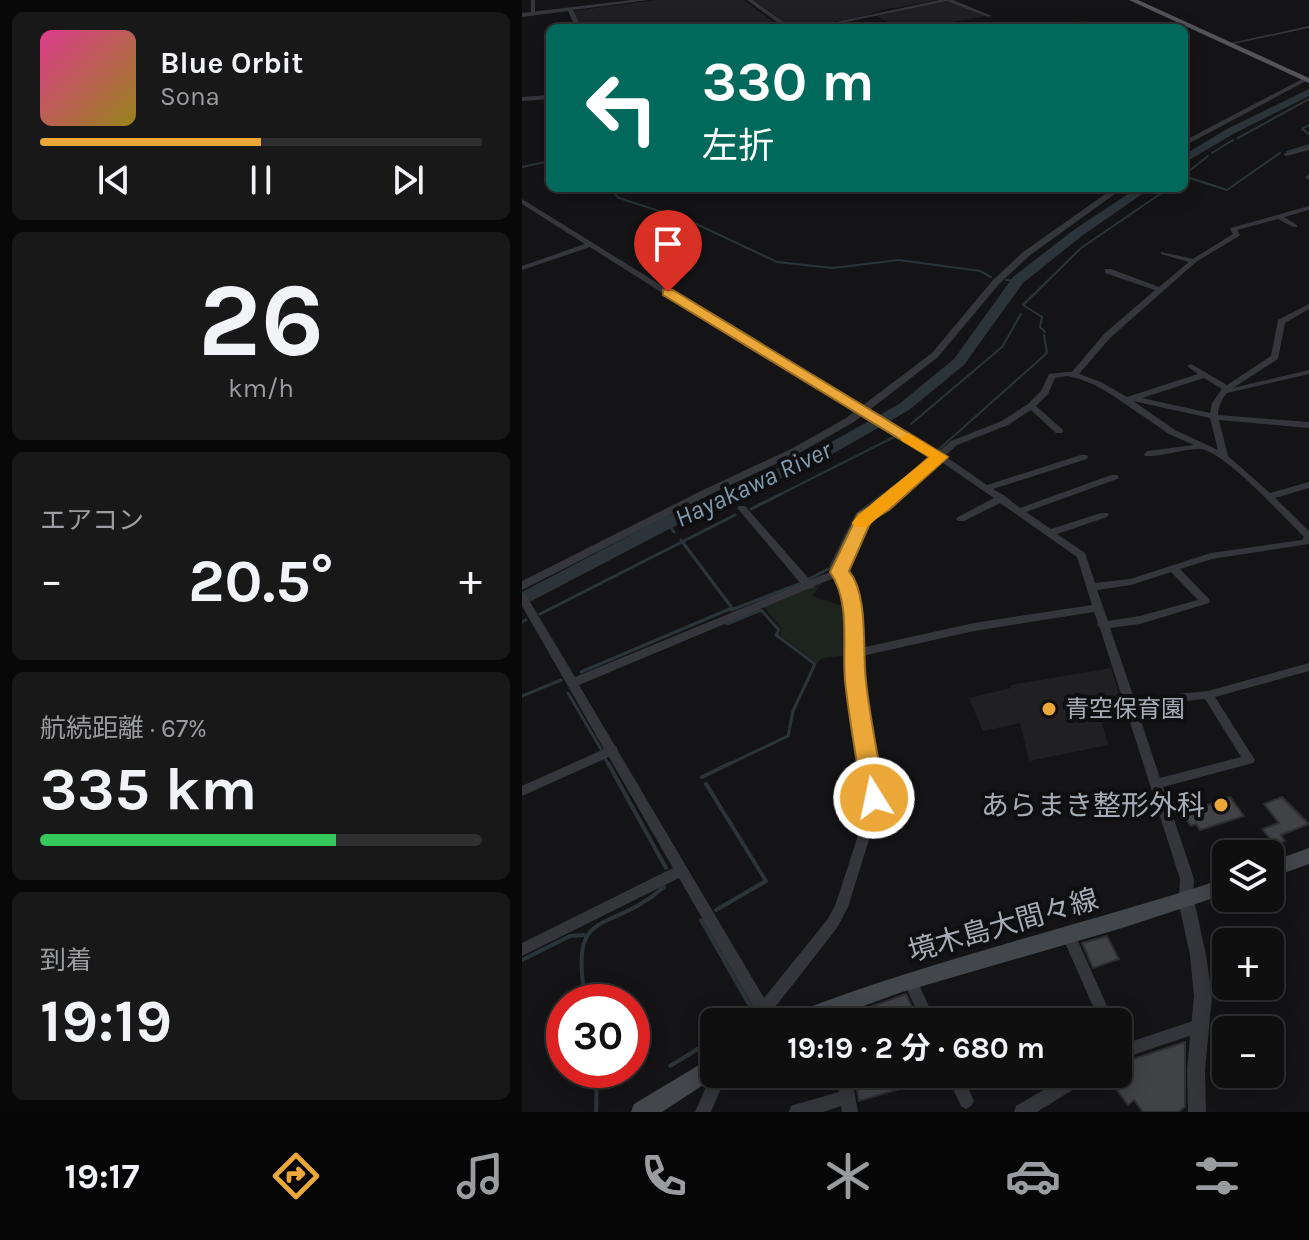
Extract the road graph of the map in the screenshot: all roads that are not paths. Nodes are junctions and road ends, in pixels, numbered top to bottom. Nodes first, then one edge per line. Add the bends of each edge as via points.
1 (533, 0) edge
2 (645, 0) edge
3 (750, 0) edge
4 (948, 0) edge
5 (1132, 0) edge
6 (570, 10) junction
7 (533, 14) junction
8 (522, 15) edge
9 (990, 16) dead end
10 (577, 24) edge
11 (783, 24) edge
12 (830, 24) edge
13 (1184, 24) edge
14 (1188, 26) edge
15 (1309, 27) edge
16 (1228, 44) junction
17 (1307, 80) edge
18 (546, 97) edge
19 (522, 99) edge
20 (1188, 142) edge
21 (1309, 148) edge
22 (1286, 154) dead end
23 (1113, 192) edge
24 (522, 201) edge
25 (1309, 208) edge
26 (1278, 216) junction
27 (1295, 226) dead end
28 (591, 244) junction
29 (1163, 253) dead end
30 (1194, 261) junction
31 (522, 268) edge
32 (1108, 271) dead end
33 (1161, 290) junction
34 (1309, 306) edge
35 (1191, 366) dead end
36 (1309, 372) edge
37 (1204, 375) junction
38 (1073, 376) junction
39 (1227, 390) junction
40 (1130, 399) junction
41 (1031, 406) junction
42 (866, 412) junction
43 (1216, 417) junction
44 (1309, 417) edge
45 (1305, 425) edge
46 (1059, 431) dead end
47 (1201, 447) junction
48 (1148, 454) dead end
49 (1224, 456) junction
50 (940, 457) junction
51 (1084, 457) dead end
52 (1114, 477) dead end
53 (1309, 485) edge
54 (988, 488) junction
55 (1268, 497) junction
56 (1002, 498) junction
57 (742, 508) dead end
58 (1021, 511) junction
59 (1104, 515) dead end
60 (961, 519) dead end
61 (1053, 532) junction
62 (1307, 547) edge
63 (1173, 568) junction
64 (839, 572) junction
65 (522, 586) edge
66 (809, 586) junction
67 (1091, 587) junction
68 (522, 597) edge
69 (1097, 608) junction
70 (1102, 625) junction
71 (856, 653) junction
72 (1309, 667) edge
73 (574, 682) junction
74 (1208, 695) junction
75 (1129, 703) junction
76 (613, 750) junction
77 (1156, 784) junction
78 (522, 791) edge
79 (1309, 856) edge
80 (1284, 865) edge
81 (682, 870) junction
82 (1212, 891) edge
83 (1186, 900) junction
84 (1069, 936) junction
85 (522, 950) edge
86 (910, 981) junction
87 (762, 1008) edge
88 (773, 1008) edge
89 (847, 1008) edge
90 (923, 1008) edge
91 (1101, 1008) edge
92 (1199, 1026) junction
93 (1132, 1047) edge
94 (700, 1075) edge
95 (713, 1088) edge
96 (960, 1088) edge
97 (1062, 1088) edge
98 (966, 1101) dead end
99 (849, 1104) edge
100 (1196, 1111) edge
101 (642, 1112) edge
102 (703, 1112) edge
103 (797, 1112) edge
104 (1022, 1112) edge

1 - 7 street
2 - 6 street
3 - 11 street
4 - 9 street
4 - 12 street
5 - 13 main road
6 - 7 street
6 - 10 street
7 - 8 street
14 - 16 main road
15 - 16 street
16 - 17 main road
17 - 20 street
18 - 19 street
21 - 22 street
23 - 42 street via 1013,265 935,355
24 - 28 street
25 - 26 street
26 - 27 street
26 - 30 street via 1233,229 1237,235
28 - 31 street
28 - 42 street
29 - 30 street
30 - 33 street
32 - 33 street
33 - 38 street via 1107,336
34 - 39 street via 1281,322 1275,357
35 - 37 street
36 - 39 street
37 - 39 street
37 - 40 street
38 - 40 street
38 - 41 street via 1052,376
39 - 43 street via 1218,400
40 - 43 street
40 - 47 street via 1160,425
41 - 46 street
41 - 50 street via 1005,423 954,443
42 - 50 street
42 - 65 street
43 - 45 street
43 - 49 street
44 - 45 street via 1300,420
47 - 48 street
47 - 49 street
49 - 55 street
50 - 54 street
50 - 64 street via 864,517
51 - 54 street
52 - 58 street
53 - 55 street
54 - 56 street
55 - 62 street via 1309,537
56 - 58 street
56 - 60 street
57 - 66 street
58 - 61 street
59 - 61 street
61 - 67 street via 1081,555
62 - 63 street via 1211,556
63 - 67 street via 1131,582
63 - 70 street via 1205,601
64 - 66 street
64 - 71 street via 845,577
66 - 73 street
67 - 69 street
68 - 73 street
69 - 70 street
69 - 71 street
70 - 75 street
71 - 88 street via 872,811 837,916
72 - 74 street
73 - 76 street
74 - 75 street
74 - 77 street via 1249,760
75 - 77 street
76 - 78 street
76 - 81 street
77 - 83 street via 1187,879
79 - 80 main road
81 - 85 street
81 - 87 street
82 - 83 main road, 境木島大間々線
83 - 84 main road, 境木島大間々線
83 - 92 street via 1203,996
84 - 86 main road, 境木島大間々線
84 - 91 street
86 - 89 main road, 境木島大間々線
86 - 90 street
92 - 93 street
92 - 100 street
94 - 101 main road
95 - 102 street
96 - 98 street
97 - 104 street
99 - 103 street

